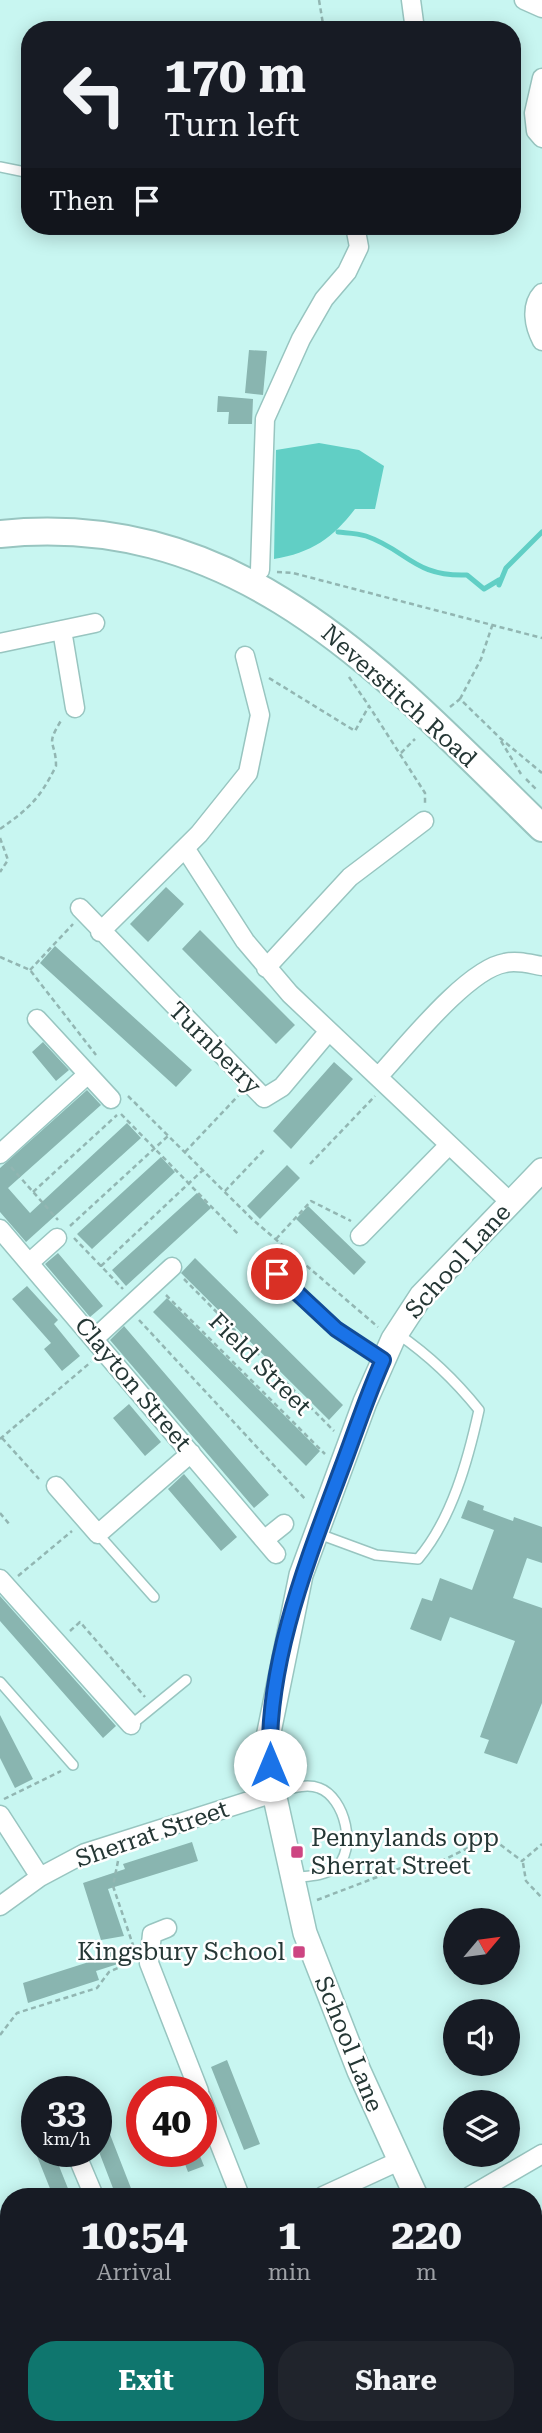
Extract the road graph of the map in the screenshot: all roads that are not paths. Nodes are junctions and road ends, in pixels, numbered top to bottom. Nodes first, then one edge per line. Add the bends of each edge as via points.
1 (411, 0) edge
2 (524, 0) edge
3 (542, 8) edge
4 (414, 21) edge
5 (542, 79) edge
6 (542, 138) edge
7 (0, 167) edge
8 (21, 171) edge
9 (357, 235) edge
10 (542, 293) edge
11 (542, 341) edge
12 (0, 534) edge
13 (260, 570) road end
14 (95, 623) dead end
15 (62, 630) junction
16 (0, 643) edge
17 (247, 661) road end
18 (73, 710) road end
19 (424, 821) road end
20 (542, 828) edge
21 (185, 848) junction
22 (80, 908) road end
23 (100, 932) junction
24 (542, 966) edge
25 (266, 968) junction
26 (37, 1019) dead end
27 (329, 1031) junction
28 (96, 1069) junction
29 (382, 1081) junction
30 (119, 1103) road end
31 (449, 1145) junction
32 (0, 1154) edge
33 (540, 1175) edge
34 (510, 1202) junction
35 (0, 1229) edge
36 (362, 1234) road end
37 (57, 1238) road end
38 (29, 1263) junction
39 (172, 1267) road end
40 (277, 1274) dead end
41 (391, 1344) junction
42 (99, 1345) junction
43 (191, 1453) junction
44 (56, 1486) road end
45 (284, 1524) dead end
46 (320, 1526) junction
47 (98, 1534) junction
48 (3, 1582) edge
49 (154, 1597) dead end
50 (186, 1680) dead end
51 (0, 1682) edge
52 (131, 1725) joint
53 (73, 1765) road end
54 (274, 1793) junction
55 (0, 1815) edge
56 (40, 1877) junction
57 (291, 1878) junction
58 (0, 1906) edge
59 (167, 1928) dead end
60 (193, 2076) edge
61 (217, 2138) edge
62 (542, 2154) edge
63 (399, 2161) junction
64 (82, 2167) edge
65 (91, 2188) edge
66 (237, 2188) edge
67 (340, 2188) edge
68 (412, 2188) edge
69 (484, 2188) edge

1 - 4 street
2 - 3 street
5 - 6 street via 534,113 536,131
7 - 8 lane
9 - 13 street via 359,247 301,339 265,419
10 - 11 street via 534,307
12 - 20 main road, Neverstitch Road via 66,532 140,541 209,563 269,592 373,666
14 - 15 street
15 - 16 street
15 - 18 street
17 - 21 street via 260,715 248,774
19 - 25 street via 350,877
21 - 23 street
21 - 25 street
22 - 23 street, Turnberry
23 - 27 street, Turnberry via 264,1098 282,1087
24 - 29 street via 502,963 470,981
25 - 27 street
26 - 28 street
27 - 29 street
28 - 30 street
28 - 32 street
29 - 31 street
31 - 34 street
31 - 36 street
33 - 34 street, School Lane
34 - 41 street, School Lane via 421,1296
35 - 38 street, Clayton Street
37 - 38 street
38 - 42 street, Clayton Street
39 - 42 street via 128,1307
40 - 41 lane via 336,1329
41 - 46 street, School Lane
41 - 46 lane via 449,1374 479,1410 455,1490 432,1543 418,1559 376,1555
42 - 43 street, Clayton Street
43 - 45 street, Clayton Street via 270,1547
43 - 47 street
44 - 47 street
46 - 54 street, School Lane via 296,1591 272,1709 268,1737
47 - 49 lane
48 - 52 street
50 - 52 lane
51 - 53 lane
54 - 56 street, Sherrat Street via 85,1853
54 - 57 street, School Lane
54 - 57 lane via 319,1787 330,1794 346,1827 341,1863 322,1874
55 - 56 street
56 - 58 street, Sherrat Street
57 - 63 street, School Lane via 325,1989
59 - 60 street via 152,1934 144,1961
61 - 66 street
62 - 69 street
63 - 67 street
63 - 68 street, School Lane
64 - 65 street

